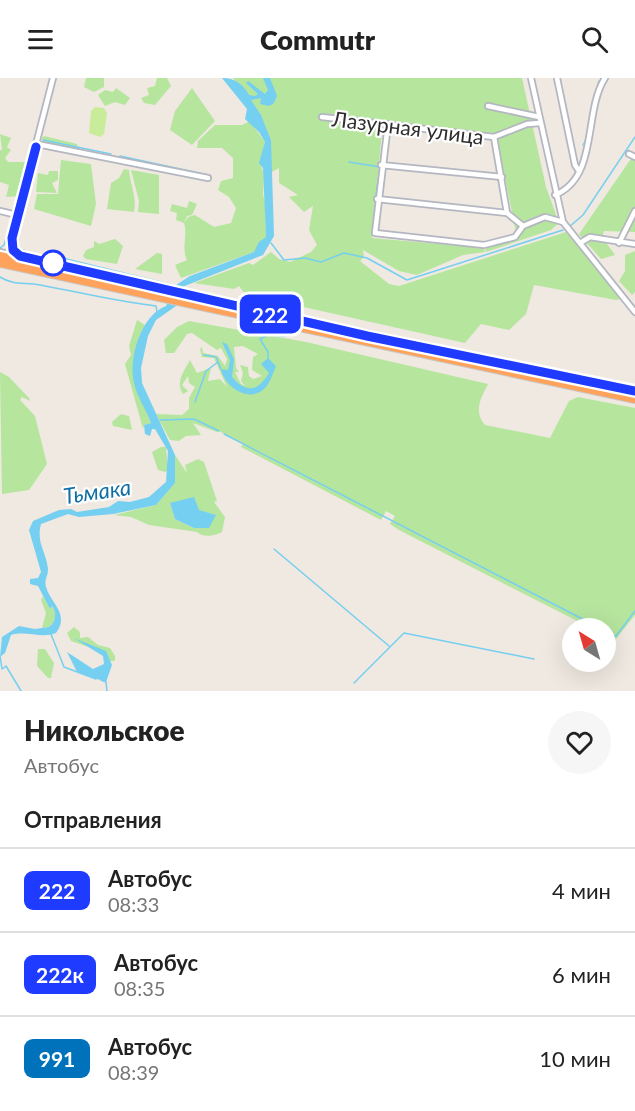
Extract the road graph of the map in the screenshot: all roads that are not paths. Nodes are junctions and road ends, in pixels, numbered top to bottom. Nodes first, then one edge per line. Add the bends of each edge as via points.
1 (53, 78) edge
2 (531, 78) edge
3 (557, 78) edge
4 (605, 78) edge
5 (488, 106) dead end
6 (322, 117) dead end
7 (539, 120) junction
8 (388, 124) junction
9 (494, 136) junction
10 (37, 144) junction
11 (629, 154) dead end
12 (635, 157) edge
13 (381, 165) junction
14 (579, 171) junction
15 (502, 177) junction
16 (208, 178) dead end
17 (555, 195) junction
18 (377, 199) junction
19 (0, 211) edge
20 (635, 211) edge
21 (507, 213) junction
22 (17, 214) junction
23 (563, 222) junction
24 (523, 226) junction
25 (12, 238) junction
26 (580, 243) junction
27 (619, 243) junction
28 (635, 244) edge
29 (0, 253) edge
30 (20, 256) junction
31 (0, 263) edge
32 (104, 278) junction
33 (164, 293) junction
34 (190, 299) junction
35 (635, 312) edge
36 (635, 391) edge
37 (635, 399) edge

1 - 10 street
2 - 7 street
3 - 14 street
4 - 14 street
5 - 7 street
6 - 8 street, Лазурная улица
7 - 9 street
7 - 17 street
8 - 9 street, Лазурная улица
8 - 13 street
9 - 15 street
10 - 16 street
10 - 22 street
11 - 12 street
13 - 15 street
13 - 18 street
14 - 17 street via 571,186
15 - 21 street
17 - 23 street
18 - 21 street
18 - 24 street via 378,234 484,245 515,237
19 - 22 street
20 - 27 street
21 - 24 street
22 - 25 street
23 - 24 street via 545,218
23 - 26 street
25 - 29 street
25 - 30 street via 13,250
26 - 27 street via 590,237
26 - 35 street
27 - 28 street
29 - 30 street
29 - 32 highway
30 - 32 street
31 - 33 highway
32 - 33 highway
33 - 34 highway
34 - 36 highway
34 - 37 highway

